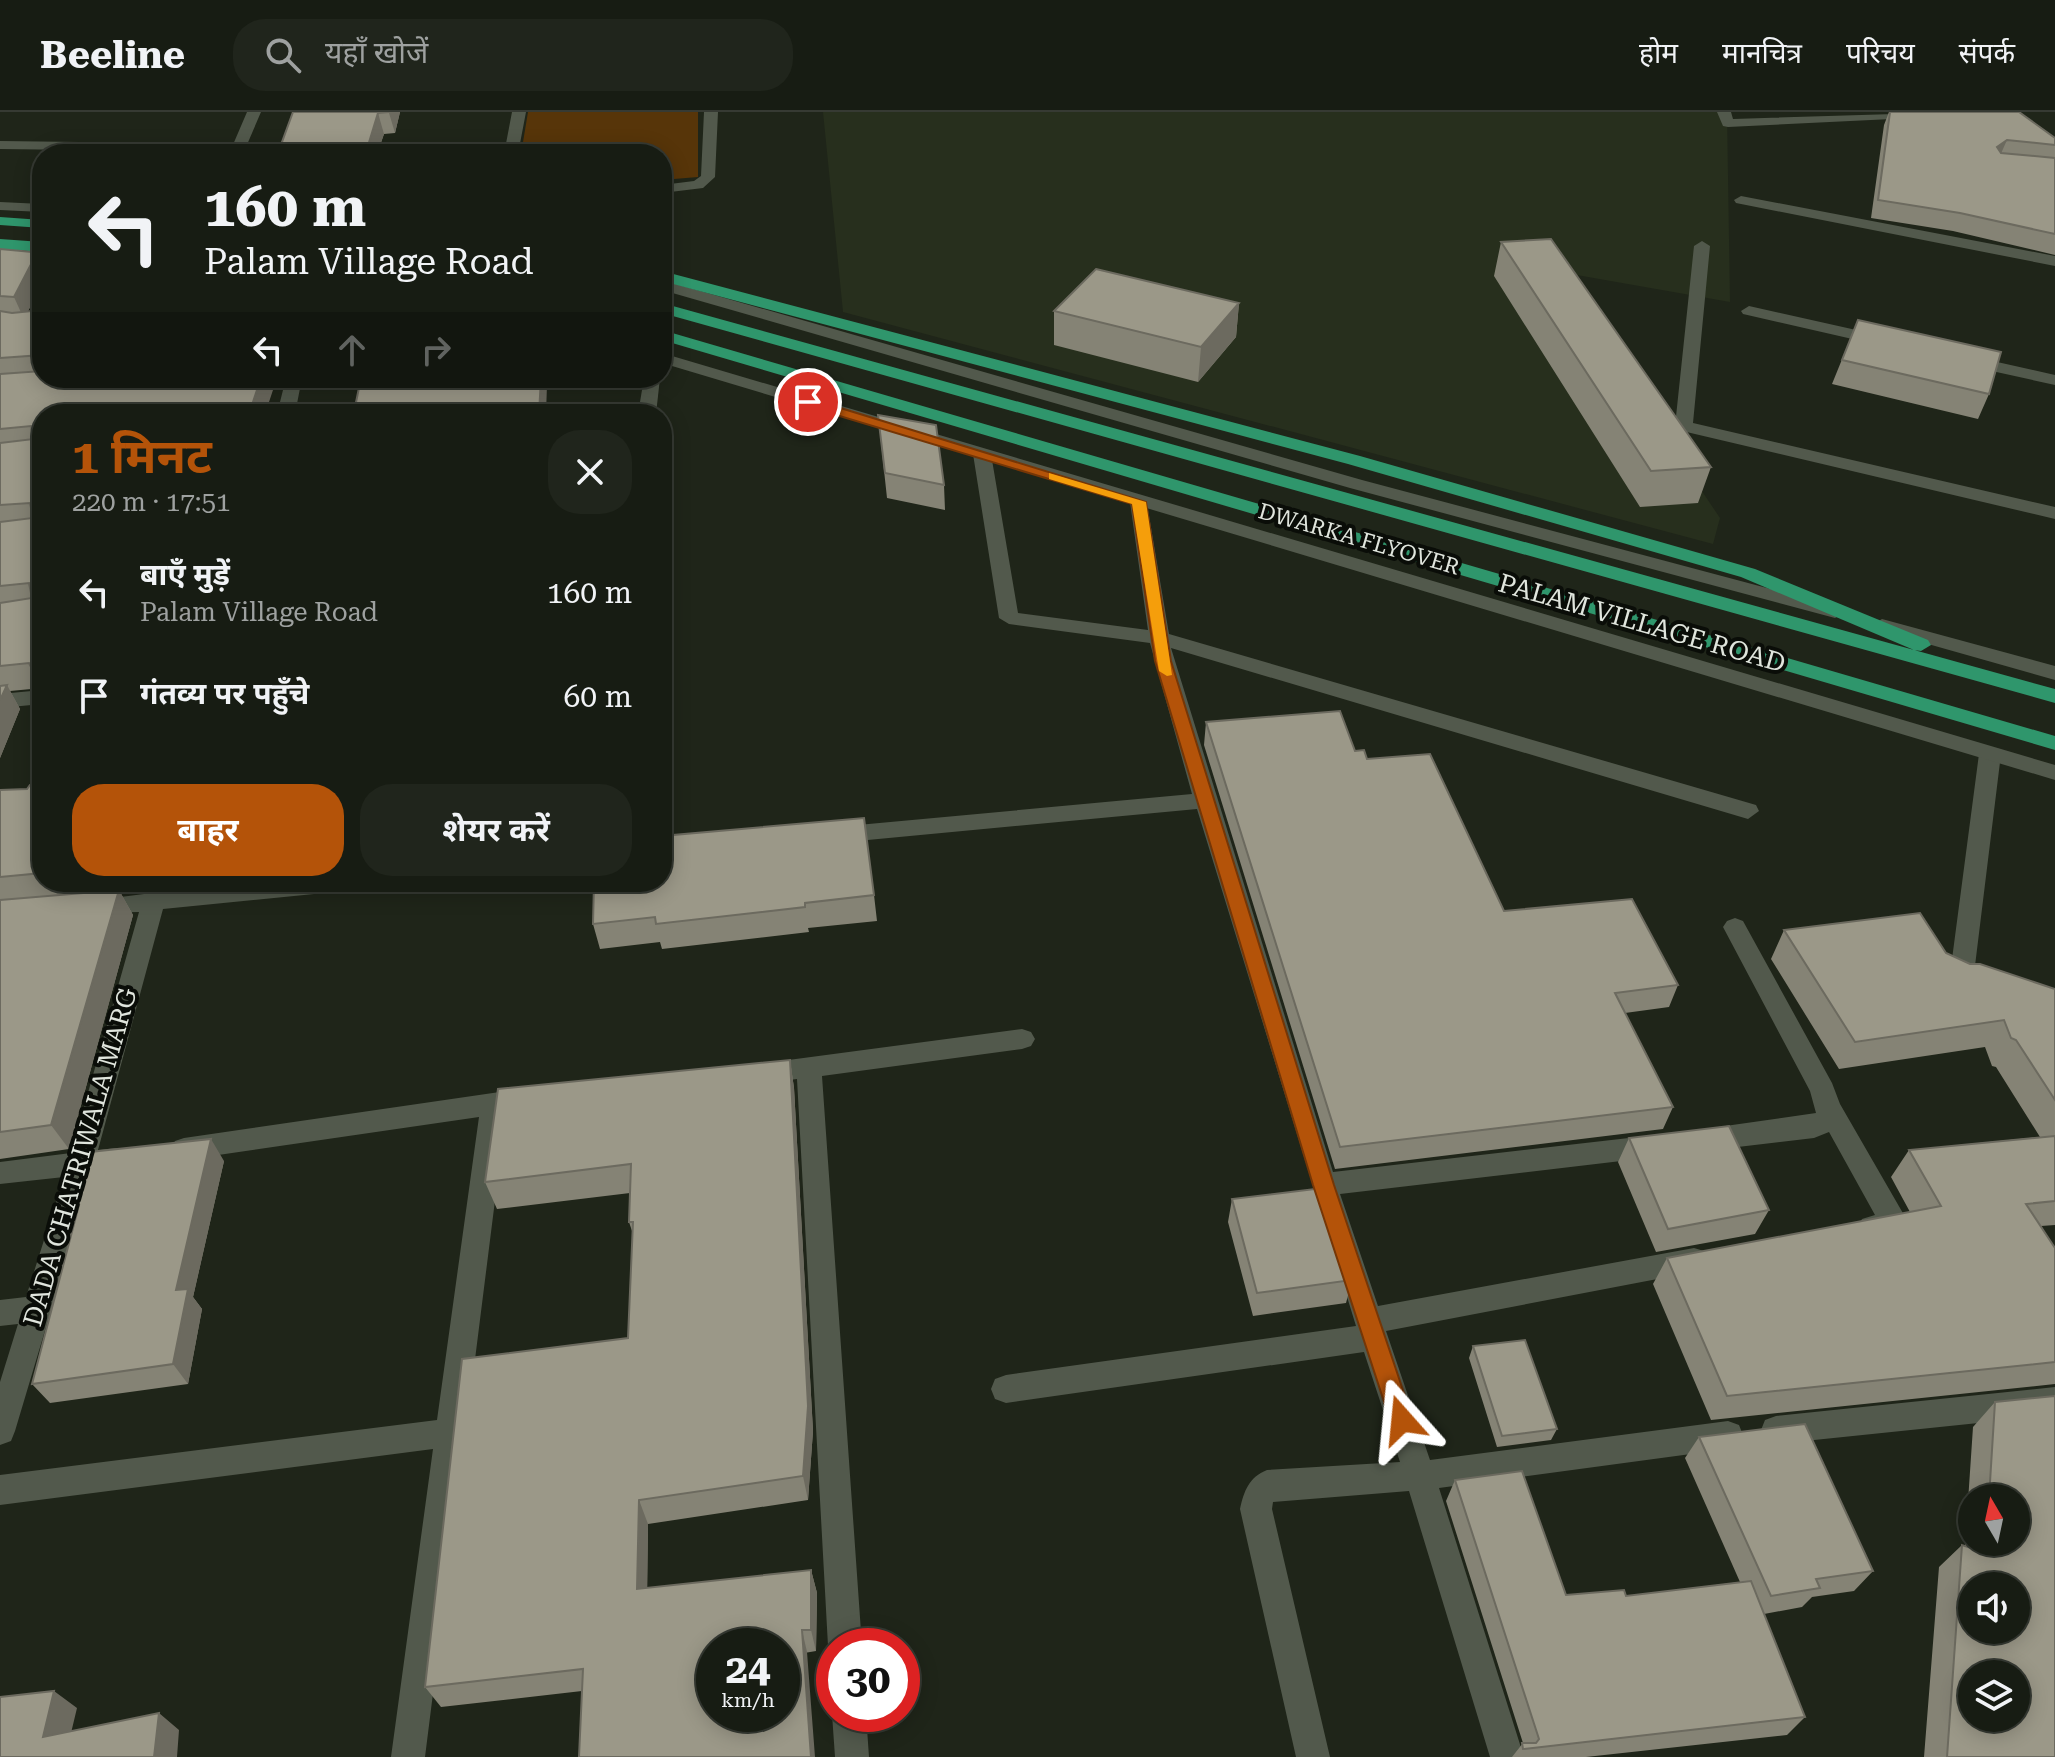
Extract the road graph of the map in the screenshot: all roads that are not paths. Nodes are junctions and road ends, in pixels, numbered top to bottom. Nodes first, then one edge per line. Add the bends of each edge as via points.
1 (254, 112) edge
2 (519, 112) edge
3 (711, 112) edge
4 (1724, 112) edge
5 (1954, 112) edge
6 (240, 144) edge
7 (513, 144) edge
8 (0, 145) edge
9 (32, 146) edge
10 (672, 188) edge
11 (1741, 200) dead end
12 (0, 206) edge
13 (32, 208) edge
14 (0, 221) edge
15 (32, 223) edge
16 (0, 244) edge
17 (32, 246) edge
18 (1702, 246) dead end
19 (2055, 261) edge
20 (672, 279) edge
21 (672, 288) edge
22 (672, 311) edge
23 (1749, 311) dead end
24 (672, 338) edge
25 (1902, 346) edge
26 (1948, 356) edge
27 (672, 361) edge
28 (2055, 380) edge
29 (982, 454) junction
30 (1139, 502) junction
31 (2055, 513) edge
32 (1160, 638) junction
33 (2055, 673) edge
34 (2025, 687) junction
35 (2055, 696) edge
36 (32, 698) edge
37 (0, 701) edge
38 (2055, 743) edge
39 (1990, 754) junction
40 (2055, 773) edge
41 (1207, 800) junction
42 (1748, 811) dead end
43 (812, 837) edge
44 (157, 892) edge
45 (77, 908) edge
46 (1735, 927) dead end
47 (1961, 982) edge
48 (1022, 1039) dead end
49 (809, 1069) junction
50 (730, 1077) edge
51 (557, 1096) edge
52 (494, 1103) junction
53 (1831, 1112) junction
54 (81, 1164) junction
55 (0, 1173) edge
56 (1323, 1185) junction
57 (1848, 1231) edge
58 (1726, 1254) edge
59 (36, 1309) junction
60 (0, 1313) edge
61 (1371, 1329) junction
62 (1006, 1389) dead end
63 (2055, 1401) edge
64 (0, 1431) edge
65 (449, 1433) junction
66 (1420, 1476) junction
67 (0, 1490) edge
68 (844, 1628) edge
69 (850, 1732) edge
70 (408, 1757) edge
71 (852, 1757) edge
72 (1313, 1757) edge
73 (1507, 1757) edge

1 - 6 street
2 - 7 street
3 - 10 street via 708,177 698,185
4 - 5 street via 1728,123
8 - 9 street
11 - 19 street
12 - 13 street
14 - 15 main road
16 - 17 main road
18 - 31 street via 1684,426
20 - 34 main road via 1354,460 1748,573
21 - 33 street via 1356,484
22 - 34 main road, DWARKA FLYOVER
23 - 25 street
24 - 38 main road, DWARKA FLYOVER
26 - 28 street
27 - 29 street, PALAM VILLAGE ROAD
29 - 30 street, PALAM VILLAGE ROAD
29 - 32 street via 1009,618
30 - 32 street
30 - 39 street, PALAM VILLAGE ROAD
32 - 41 street
32 - 42 street
34 - 35 main road, DWARKA FLYOVER
36 - 37 street
39 - 40 street, PALAM VILLAGE ROAD
39 - 47 street
41 - 43 street
41 - 56 street
44 - 45 street
44 - 54 street, DADA CHATRIWALA MARG
46 - 53 street
48 - 49 street
49 - 50 street
49 - 68 street
51 - 52 street
52 - 54 street
52 - 65 street
53 - 56 street via 1827,1123 1814,1127
53 - 57 street via 1894,1223
54 - 55 street
54 - 59 street, DADA CHATRIWALA MARG
56 - 61 street
58 - 61 street
59 - 60 street
59 - 64 street, DADA CHATRIWALA MARG
61 - 62 street
61 - 66 street
63 - 66 street via 1721,1436
65 - 67 street
65 - 70 street
66 - 72 street via 1267,1485 1259,1495 1256,1509
66 - 73 street
69 - 71 street

